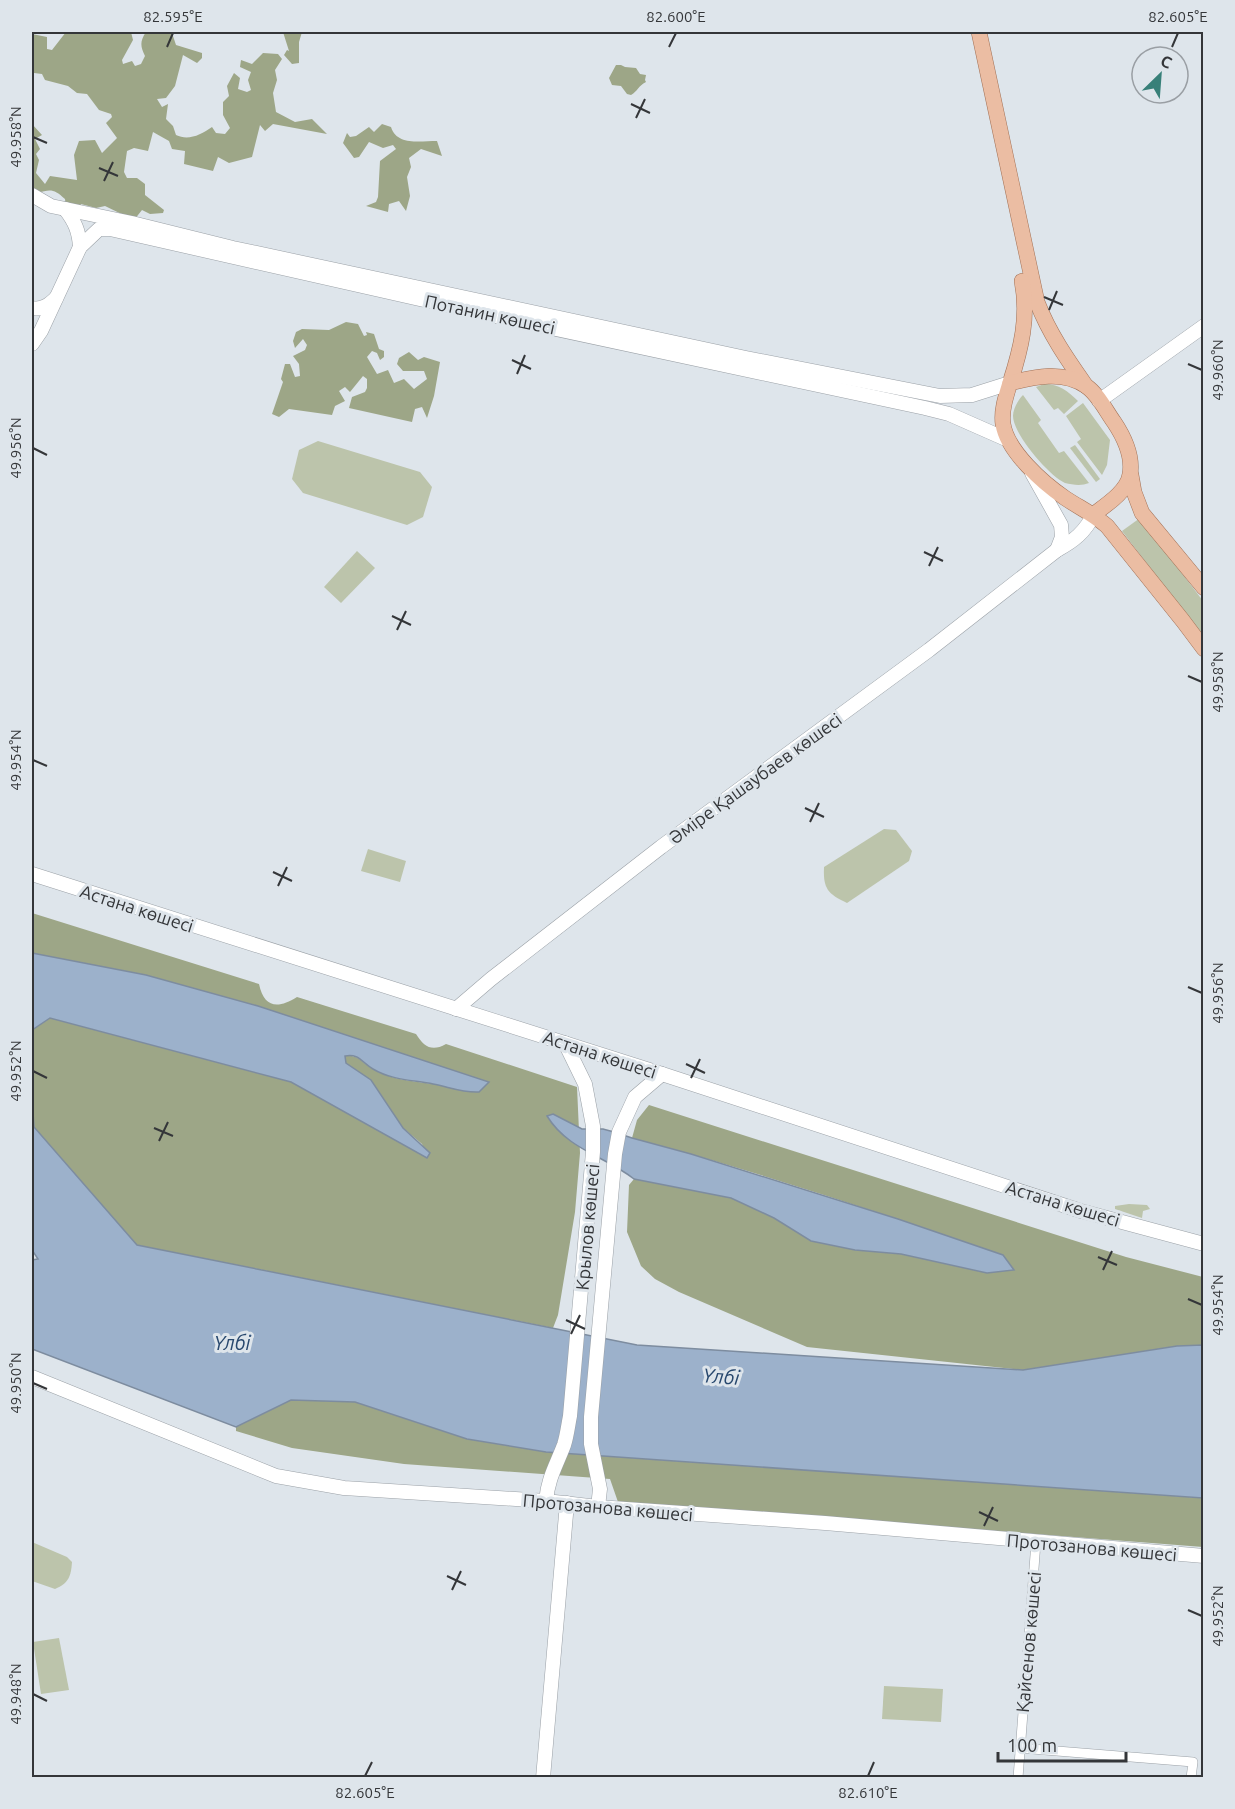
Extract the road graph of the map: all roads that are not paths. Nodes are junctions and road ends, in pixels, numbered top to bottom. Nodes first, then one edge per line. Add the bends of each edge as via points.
1 (970, 32) edge
2 (979, 32) edge
3 (32, 195) edge
4 (58, 207) junction
5 (32, 210) edge
6 (80, 247) junction
7 (58, 297) junction
8 (32, 308) edge
9 (1203, 326) edge
10 (32, 344) edge
11 (1010, 383) junction
12 (1086, 386) junction
13 (1100, 401) junction
14 (1008, 440) junction
15 (1027, 464) junction
16 (1131, 475) junction
17 (1094, 514) junction
18 (1057, 550) junction
19 (1203, 588) edge
20 (1203, 649) edge
21 (32, 874) edge
22 (456, 1009) junction
23 (565, 1043) junction
24 (662, 1074) junction
25 (1203, 1244) edge
26 (32, 1377) edge
27 (546, 1501) junction
28 (567, 1503) junction
29 (598, 1506) junction
30 (1036, 1542) junction
31 (1203, 1556) edge
32 (1020, 1748) junction
33 (543, 1778) edge
34 (1018, 1778) edge
35 (1191, 1778) edge

1 - 11 main road via 1025,296 1022,342
2 - 12 main road via 1037,302 1046,326
3 - 4 main road
4 - 5 main road
4 - 6 main road via 75,223
4 - 11 main road, Потанин көшесі via 746,358 940,396 972,394
6 - 7 main road, Потанин көшесі
6 - 14 main road, Потанин көшесі via 99,229 132,233 925,408 950,414
7 - 8 main road via 47,306
7 - 10 main road, Потанин көшесі
9 - 13 main road
11 - 12 main road via 1048,375
11 - 14 main road via 1003,424
12 - 13 main road
13 - 16 main road via 1122,434
14 - 15 main road
15 - 17 main road via 1064,497
15 - 18 main road via 1061,525
16 - 17 main road via 1124,488
16 - 19 main road via 1142,513
17 - 18 main road, Әміре Қашаубаев көшесі via 1073,541
17 - 20 main road
18 - 22 main road, Әміре Қашаубаев көшесі via 929,651 661,847
21 - 22 main road, Астана көшесі
22 - 23 main road, Астана көшесі
23 - 24 main road, Астана көшесі
23 - 27 main road, Крылов көшесі via 585,1084 593,1126 593,1152 571,1405 565,1443 550,1475
24 - 25 main road, Астана көшесі via 1081,1211
24 - 29 main road, Крылов көшесі via 634,1097 619,1132 615,1154 591,1417
26 - 27 main road, Протозанова көшесі via 276,1476 344,1488
27 - 28 main road, Протозанова көшесі
28 - 29 main road, Протозанова көшесі
28 - 33 main road
29 - 30 main road, Протозанова көшесі
30 - 31 main road, Протозанова көшесі
30 - 32 street, Қайсенов көшесі
32 - 34 street, Қайсенов көшесі
32 - 35 street via 1193,1762

